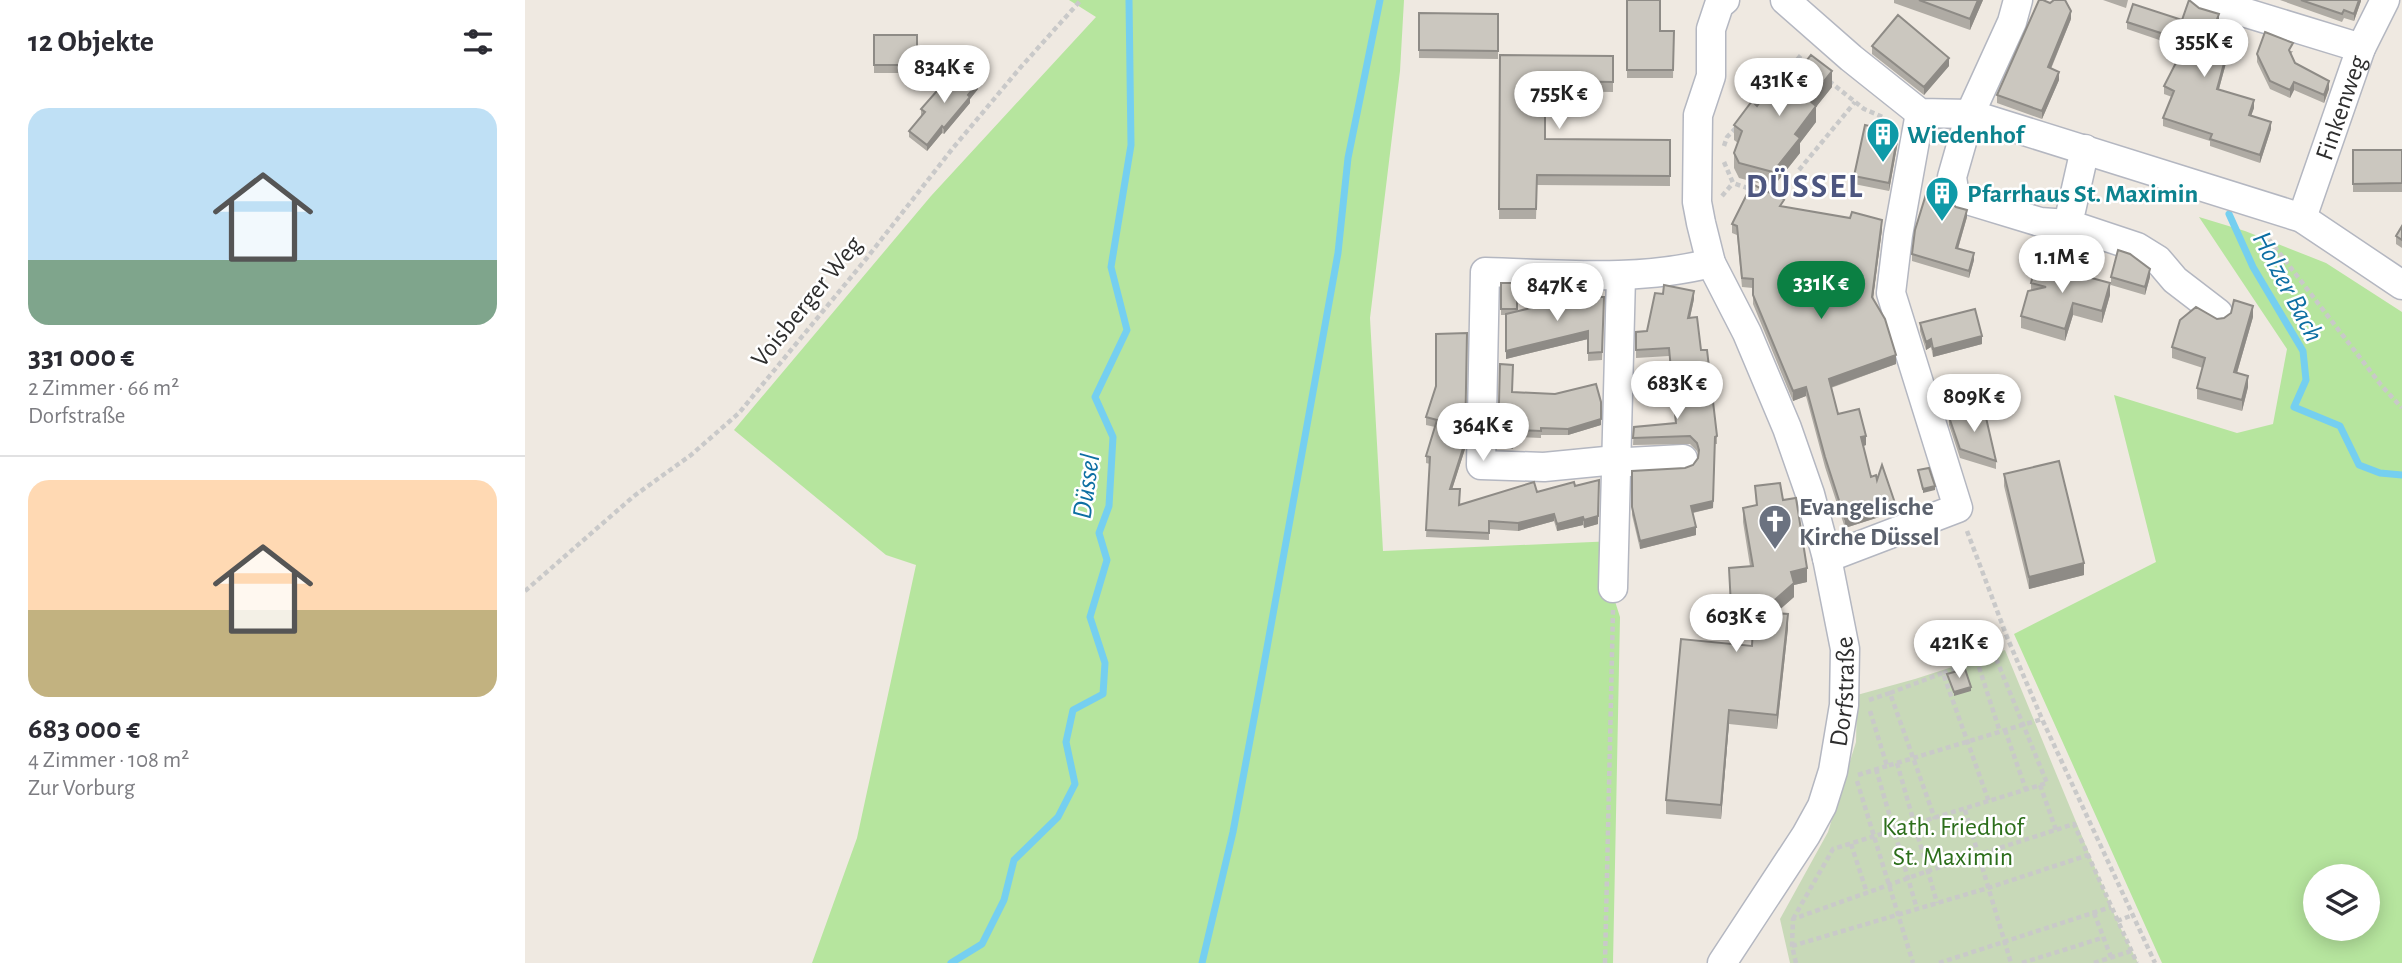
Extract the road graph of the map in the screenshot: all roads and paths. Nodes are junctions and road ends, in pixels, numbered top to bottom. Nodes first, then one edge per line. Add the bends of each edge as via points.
1 (1081, 0) edge
2 (1725, 0) edge
3 (1784, 0) edge
4 (2018, 0) edge
5 (2204, 0) edge
6 (2385, 0) edge
7 (2361, 48) junction
8 (1802, 54) dead end
9 (1855, 102) dead end
10 (1752, 110) edge
11 (1920, 113) junction
12 (1970, 114) junction
13 (1744, 119) edge
14 (1724, 149) dead end
15 (2085, 149) junction
16 (1724, 160) dead end
17 (1799, 170) dead end
18 (1755, 191) edge
19 (2248, 201) junction
20 (2302, 218) junction
21 (2068, 225) junction
22 (1711, 263) junction
23 (1621, 276) junction
24 (2402, 285) edge
25 (2218, 313) dead end
26 (2402, 408) edge
27 (1683, 459) dead end
28 (1616, 460) junction
29 (1958, 508) junction
30 (1827, 558) junction
31 (1613, 589) joint
32 (525, 591) edge
33 (1977, 662) junction
34 (1943, 673) junction
35 (1866, 689) dead end
36 (1890, 693) junction
37 (1868, 700) junction
38 (2042, 719) junction
39 (2022, 725) junction
40 (2003, 731) junction
41 (1967, 741) junction
42 (1913, 758) junction
43 (1897, 763) junction
44 (1887, 766) junction
45 (1876, 769) junction
46 (2040, 785) junction
47 (2026, 790) junction
48 (1989, 802) junction
49 (1965, 810) junction
50 (1935, 819) junction
51 (1915, 825) junction
52 (2056, 830) junction
53 (1895, 831) junction
54 (1874, 837) junction
55 (1851, 844) junction
56 (2088, 855) junction
57 (1979, 856) junction
58 (1928, 871) junction
59 (1908, 878) junction
60 (1889, 885) junction
61 (1988, 888) junction
62 (1867, 893) junction
63 (1937, 902) junction
64 (2111, 907) junction
65 (1917, 909) junction
66 (2094, 913) junction
67 (1898, 914) junction
68 (2133, 915) junction
69 (1793, 919) junction
70 (2117, 921) junction
71 (2102, 938) junction
72 (2005, 943) junction
73 (1792, 946) junction
74 (2131, 951) junction
75 (2111, 957) junction
76 (1605, 963) edge
77 (1722, 963) edge
78 (1797, 963) edge
79 (1913, 963) edge
80 (1939, 963) edge
81 (2011, 963) edge
82 (2022, 963) edge
83 (2094, 963) edge
84 (2137, 963) edge
85 (2155, 963) edge

1 - 32 path, Voisberger Weg via 953,148 739,413
2 - 22 street, Dorfstraße via 1711,29 1711,76 1698,115 1697,202
3 - 11 street
4 - 12 street
5 - 7 street
6 - 7 street, Finkenweg
7 - 20 street, Finkenweg
8 - 10 path
9 - 17 path
11 - 12 street
11 - 29 street via 1891,293
12 - 15 street
12 - 21 street via 1952,177 1954,190 1962,198 2040,222
13 - 14 path via 1727,138
15 - 19 street
15 - 21 street
16 - 18 path via 1733,183
19 - 20 street
19 - 26 path via 2261,229
20 - 24 street
21 - 25 street via 2137,247
22 - 23 street
22 - 30 street, Dorfstraße via 1787,428
23 - 28 street
23 - 28 street via 1485,272 1475,293 1481,465 1544,467
27 - 28 street
28 - 31 street
29 - 30 street
29 - 38 path
30 - 77 street, Dorfstraße via 1845,649 1844,705 1833,771 1806,835
31 - 76 path
33 - 34 path
33 - 39 path via 1995,656
33 - 40 path
34 - 36 path
34 - 41 path
35 - 37 path
36 - 37 path
36 - 42 path
37 - 44 path
38 - 39 path
38 - 68 path
39 - 40 path
39 - 46 path via 2047,783
40 - 41 path
40 - 47 path
41 - 42 path
41 - 48 path
42 - 43 path
42 - 50 path
43 - 44 path
43 - 51 path
44 - 45 path
45 - 53 path
45 - 54 path via 1855,775
46 - 47 path
46 - 52 path
47 - 48 path
48 - 49 path
49 - 50 path
49 - 57 path
50 - 51 path
51 - 53 path
51 - 58 path
52 - 56 path via 2074,824
52 - 57 path
53 - 54 path
53 - 59 path
54 - 55 path
54 - 60 path
55 - 62 path
55 - 69 path via 1833,849
56 - 61 path
56 - 64 path
57 - 58 path
57 - 61 path
58 - 59 path
58 - 63 path
59 - 60 path
59 - 65 path
60 - 62 path
60 - 67 path
61 - 63 path
61 - 72 path
62 - 69 path
63 - 65 path
64 - 66 path
64 - 70 path
65 - 67 path
66 - 71 path
66 - 72 path
67 - 73 path
67 - 79 path
68 - 70 path
68 - 85 path
69 - 73 path
70 - 74 path
71 - 75 path
71 - 82 path
72 - 80 path
72 - 81 path
73 - 78 path
74 - 75 path
74 - 84 path
75 - 83 path

